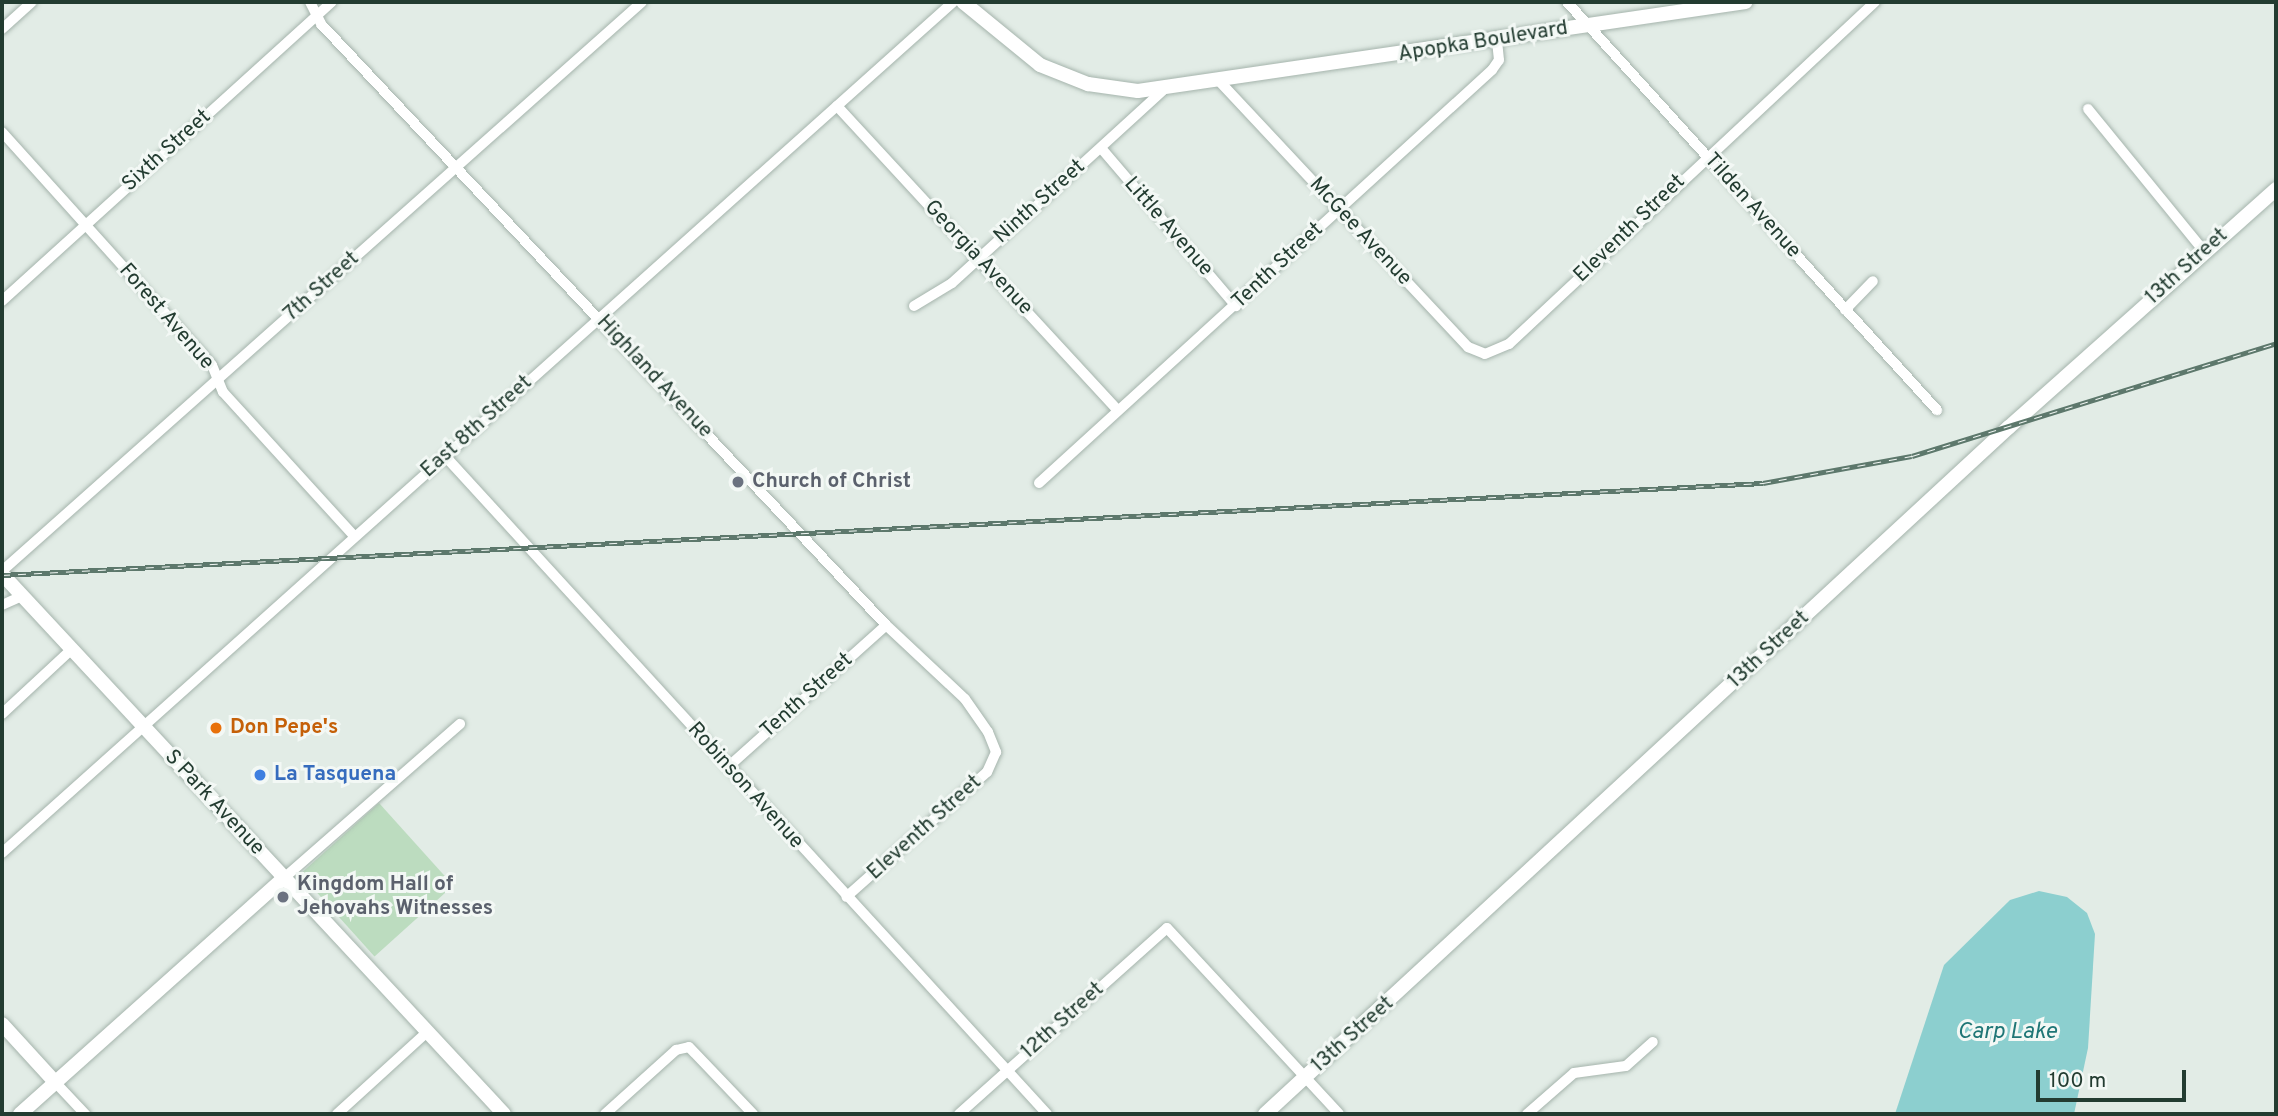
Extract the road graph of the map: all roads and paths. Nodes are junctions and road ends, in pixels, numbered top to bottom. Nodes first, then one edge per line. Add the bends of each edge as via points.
1 (32, 2) edge
2 (310, 2) edge
3 (332, 2) edge
4 (642, 2) edge
5 (953, 2) edge
6 (963, 2) edge
7 (1567, 2) edge
8 (1746, 2) edge
9 (1875, 2) edge
10 (318, 15) junction
11 (1587, 26) junction
12 (2, 29) edge
13 (1497, 40) junction
14 (1221, 83) junction
15 (1162, 91) junction
16 (837, 106) junction
17 (2088, 109) dead end
18 (2, 132) edge
19 (1101, 148) junction
20 (1707, 156) junction
21 (457, 167) junction
22 (2276, 189) edge
23 (1339, 210) junction
24 (85, 225) junction
25 (2204, 251) junction
26 (978, 258) junction
27 (1873, 281) dead end
28 (2, 301) edge
29 (914, 306) dead end
30 (1236, 306) junction
31 (1845, 310) junction
32 (600, 318) junction
33 (1509, 344) joint
34 (218, 380) junction
35 (1118, 410) junction
36 (1937, 410) dead end
37 (445, 456) junction
38 (1039, 483) dead end
39 (354, 536) junction
40 (2, 572) edge
41 (22, 596) junction
42 (2, 605) edge
43 (886, 625) junction
44 (72, 649) junction
45 (2, 714) edge
46 (460, 724) dead end
47 (142, 726) junction
48 (996, 752) joint
49 (728, 767) junction
50 (2, 853) edge
51 (285, 878) junction
52 (846, 897) junction
53 (2, 1024) edge
54 (427, 1032) junction
55 (1653, 1042) dead end
56 (1008, 1071) junction
57 (1305, 1078) junction
58 (55, 1082) junction
59 (20, 1114) edge
60 (85, 1114) edge
61 (337, 1114) edge
62 (504, 1114) edge
63 (605, 1114) edge
64 (753, 1114) edge
65 (958, 1114) edge
66 (1047, 1114) edge
67 (1265, 1114) edge
68 (1339, 1114) edge
69 (1527, 1114) edge

1 - 12 street
2 - 10 street, Highland Avenue
3 - 10 street, Sixth Street
4 - 21 street, 7th Street
5 - 16 street, East 8th Street
6 - 15 street, Apopka Boulevard via 1010,47 1052,72 1105,88
7 - 11 street, Tilden Avenue
8 - 11 street, Apopka Boulevard
9 - 20 street, Eleventh Street
10 - 21 street, Highland Avenue
10 - 24 street, Sixth Street
11 - 13 street, Apopka Boulevard
11 - 20 street, Tilden Avenue
13 - 14 street, Apopka Boulevard
13 - 23 street, Tenth Street via 1499,60 1492,70
14 - 15 street, Apopka Boulevard
14 - 23 street, McGee Avenue
15 - 19 street, Ninth Street
16 - 26 street, Georgia Avenue
16 - 32 street, East 8th Street
17 - 25 street
18 - 24 street, Forest Avenue
19 - 26 street, Ninth Street
19 - 30 street, Little Avenue
20 - 31 street, Tilden Avenue
20 - 33 street, Eleventh Street
21 - 32 street, Highland Avenue
21 - 34 street, 7th Street
22 - 25 street, 13th Street
23 - 30 street, Tenth Street
23 - 33 street, McGee Avenue via 1468,347 1485,354
24 - 28 street, Sixth Street
24 - 34 street, Forest Avenue via 212,365
25 - 57 street, 13th Street
26 - 29 street, Ninth Street
26 - 35 street, Georgia Avenue
27 - 31 street
30 - 35 street, Tenth Street
31 - 36 street, Tilden Avenue
32 - 37 street, East 8th Street
32 - 43 street, Highland Avenue
34 - 39 street, Forest Avenue
34 - 40 street, 7th Street
35 - 38 street, Tenth Street
37 - 39 street, East 8th Street
37 - 49 street, Robinson Avenue
39 - 47 street, East 8th Street
40 - 41 street, S Park Avenue
41 - 42 street
41 - 44 street, S Park Avenue
43 - 48 street, Highland Avenue via 965,699
43 - 49 street, Tenth Street
44 - 45 street
44 - 47 street, S Park Avenue
46 - 51 street
47 - 50 street, East 8th Street
47 - 51 street, S Park Avenue
48 - 52 street, Eleventh Street via 987,772 930,828
49 - 52 street, Robinson Avenue
51 - 54 street, S Park Avenue
51 - 58 street
52 - 56 street, Robinson Avenue
53 - 58 street
54 - 61 street
54 - 62 street, S Park Avenue
55 - 69 street via 1626,1066 1574,1073
56 - 57 street, 12th Street via 1167,928
56 - 65 street, 12th Street
56 - 66 street, Robinson Avenue
57 - 67 street, 13th Street
57 - 68 street
58 - 59 street
58 - 60 street
63 - 64 street via 676,1050 689,1047

